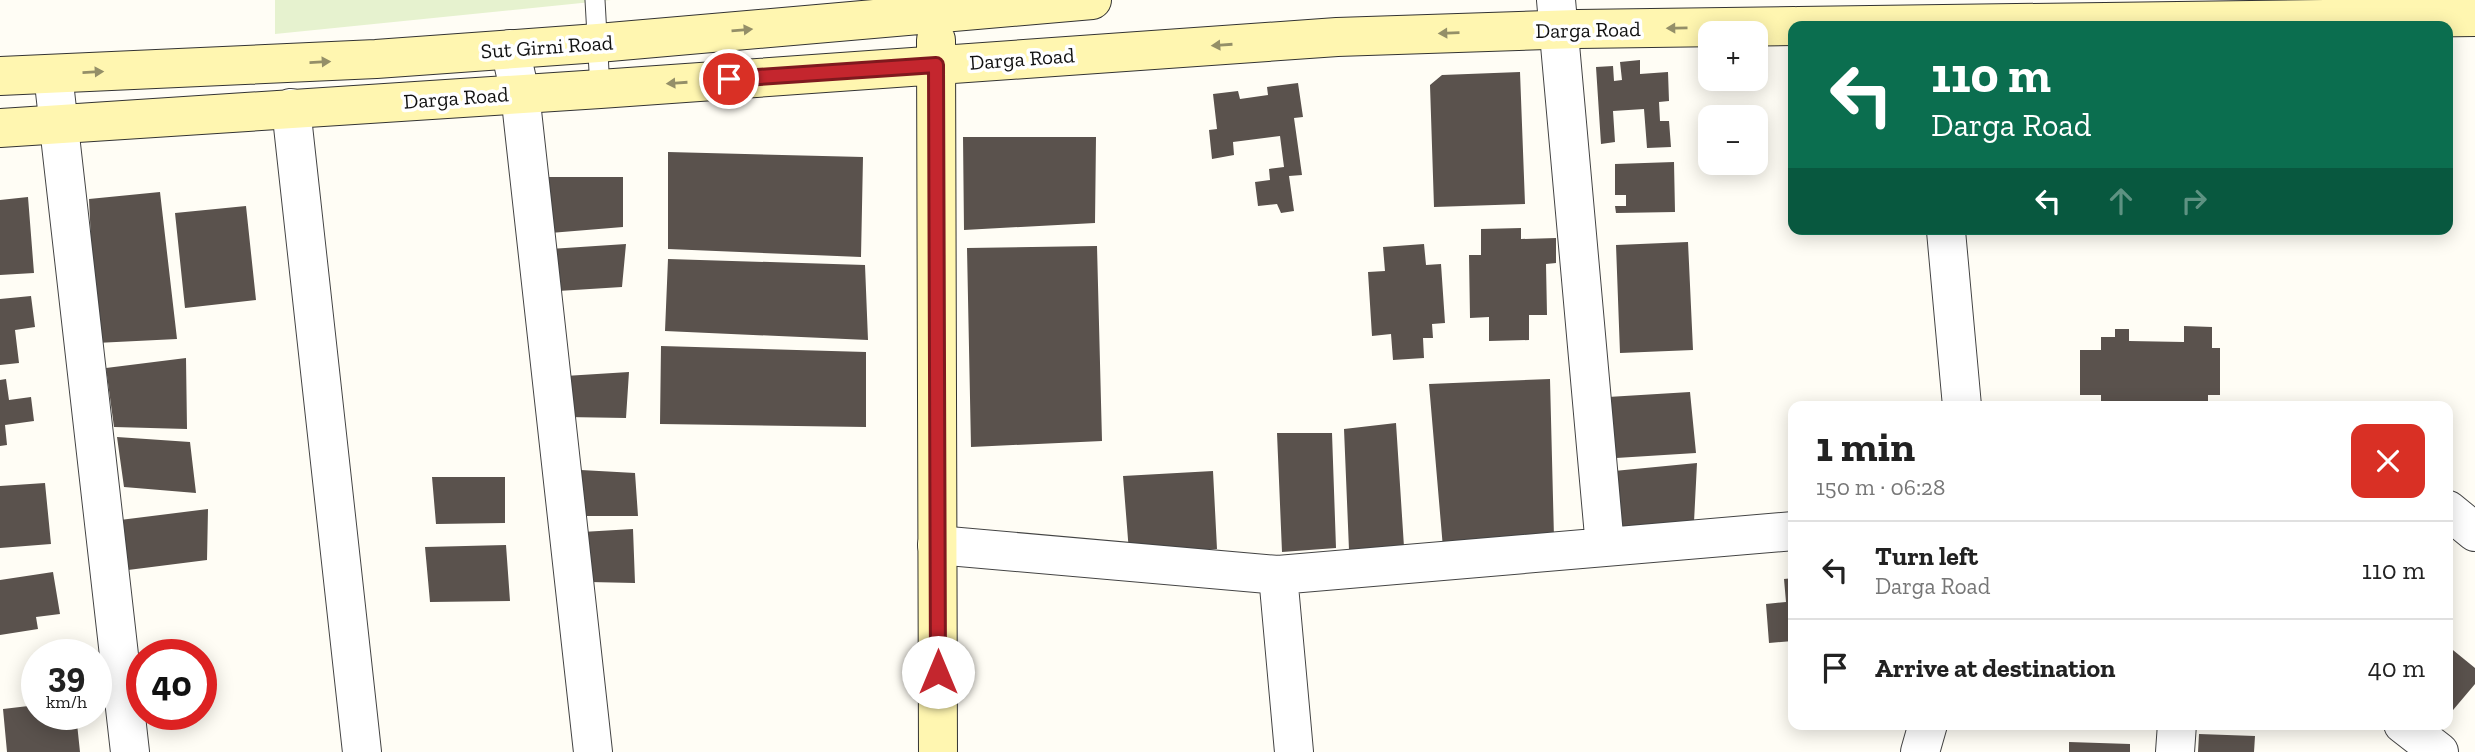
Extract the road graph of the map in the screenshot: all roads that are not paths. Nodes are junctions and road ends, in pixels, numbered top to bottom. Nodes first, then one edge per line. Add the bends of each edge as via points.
1 (595, 0) edge
2 (1092, 0) edge
3 (2430, 9) edge
4 (935, 14) junction
5 (1558, 15) edge
6 (2475, 17) edge
7 (1982, 21) edge
8 (1788, 26) edge
9 (597, 43) junction
10 (510, 49) junction
11 (936, 65) junction
12 (52, 74) junction
13 (0, 76) edge
14 (600, 89) junction
15 (520, 93) junction
16 (291, 108) junction
17 (58, 124) junction
18 (0, 128) edge
19 (1946, 235) edge
20 (1962, 401) edge
21 (2453, 514) edge
22 (1788, 532) edge
23 (2475, 532) edge
24 (937, 545) junction
25 (1605, 547) junction
26 (1278, 575) junction
27 (1926, 730) edge
28 (2177, 730) edge
29 (2403, 734) edge
30 (130, 752) edge
31 (362, 752) edge
32 (593, 752) edge
33 (938, 752) edge
34 (1294, 752) edge
35 (1920, 752) edge
36 (2175, 752) edge
37 (2439, 752) edge

1 - 9 lane
2 - 4 main road, Sut Girni Road
3 - 6 main road, Darga Road
3 - 7 main road, Darga Road
9 -> 4 main road, Sut Girni Road
4 - 11 main road
8 -> 5 main road, Darga Road
5 -> 11 main road, Darga Road via 1337,37
5 - 25 street
9 - 10 main road, Sut Girni Road
9 - 14 lane
12 -> 10 main road, Sut Girni Road
10 - 15 street
11 -> 14 main road, Darga Road
11 - 24 main road
12 - 13 main road, Sut Girni Road
12 - 17 street
14 - 15 main road, Darga Road
15 - 16 main road, Darga Road
15 - 32 street
16 - 17 main road, Darga Road
16 - 31 street
17 - 18 main road, Darga Road
17 - 30 street
19 - 20 street
21 - 23 street
22 - 25 street
24 - 26 street
24 - 33 main road
25 - 26 street
26 - 34 street
27 - 35 street
28 - 36 street
29 - 37 street

